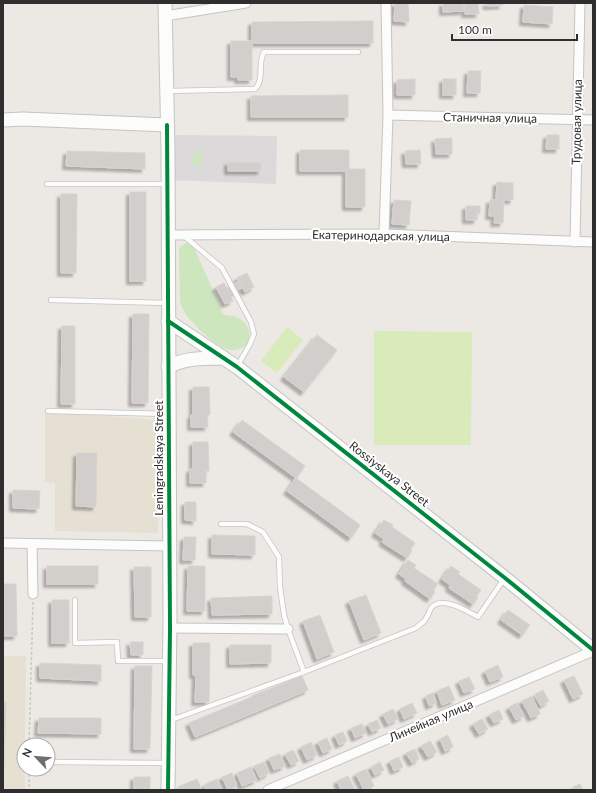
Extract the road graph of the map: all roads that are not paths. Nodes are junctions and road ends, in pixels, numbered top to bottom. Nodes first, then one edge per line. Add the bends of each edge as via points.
1 (246, 3) edge
2 (386, 3) edge
3 (580, 3) edge
4 (165, 9) edge
5 (358, 52) dead end
6 (167, 91) junction
7 (388, 115) junction
8 (3, 120) edge
9 (577, 120) junction
10 (593, 120) edge
11 (167, 125) junction
12 (47, 184) dead end
13 (168, 184) junction
14 (384, 234) junction
15 (168, 235) junction
16 (182, 235) junction
17 (575, 242) junction
18 (593, 242) edge
19 (51, 300) dead end
20 (168, 303) junction
21 (168, 321) junction
22 (224, 358) junction
23 (168, 367) junction
24 (237, 367) junction
25 (48, 411) dead end
26 (168, 414) junction
27 (221, 524) dead end
28 (3, 543) edge
29 (32, 544) junction
30 (169, 546) junction
31 (505, 578) junction
32 (33, 594) road end
33 (75, 600) dead end
34 (170, 628) junction
35 (288, 629) junction
36 (593, 650) edge
37 (170, 661) junction
38 (304, 672) junction
39 (170, 721) junction
40 (56, 762) edge
41 (169, 763) junction
42 (168, 790) edge
43 (268, 790) edge

1 - 4 street
2 - 7 street
3 - 9 street, Трудовая улица
4 - 6 street, Leningradskaya Street
5 - 6 lane via 264,52 260,80 255,89
6 - 11 street, Leningradskaya Street
7 - 9 street, Станичная улица
7 - 14 street
8 - 11 street
9 - 10 street, Станичная улица
9 - 17 street, Трудовая улица
11 - 13 street, Leningradskaya Street
12 - 13 lane
13 - 15 street, Leningradskaya Street
14 - 16 street, Екатеринодарская улица
14 - 17 street, Екатеринодарская улица
15 - 16 street, Екатеринодарская улица
15 - 20 street, Leningradskaya Street
16 - 24 lane via 222,268 251,322 254,334
17 - 18 street, Екатеринодарская улица
19 - 20 lane
20 - 21 street, Leningradskaya Street
21 - 22 street, Rossiyskaya Street
21 - 23 street, Leningradskaya Street
22 - 23 street via 187,359
22 - 24 street, Rossiyskaya Street
23 - 26 street, Leningradskaya Street
24 - 31 street, Rossiyskaya Street
25 - 26 lane
26 - 30 street, Leningradskaya Street
27 - 35 lane via 247,524 263,532 279,558 280,586
28 - 29 street
29 - 30 street
29 - 32 street
30 - 34 street, Leningradskaya Street
31 - 36 street, Rossiyskaya Street
31 - 38 lane via 478,617 458,606 440,603 430,610 425,620 416,628
33 - 37 lane via 75,643 117,642 118,661
34 - 35 street
34 - 37 street, Leningradskaya Street
35 - 38 lane
36 - 43 street, Линейная улица
37 - 39 street, Leningradskaya Street
38 - 39 lane
39 - 41 street, Leningradskaya Street
40 - 41 lane
41 - 42 street, Leningradskaya Street

